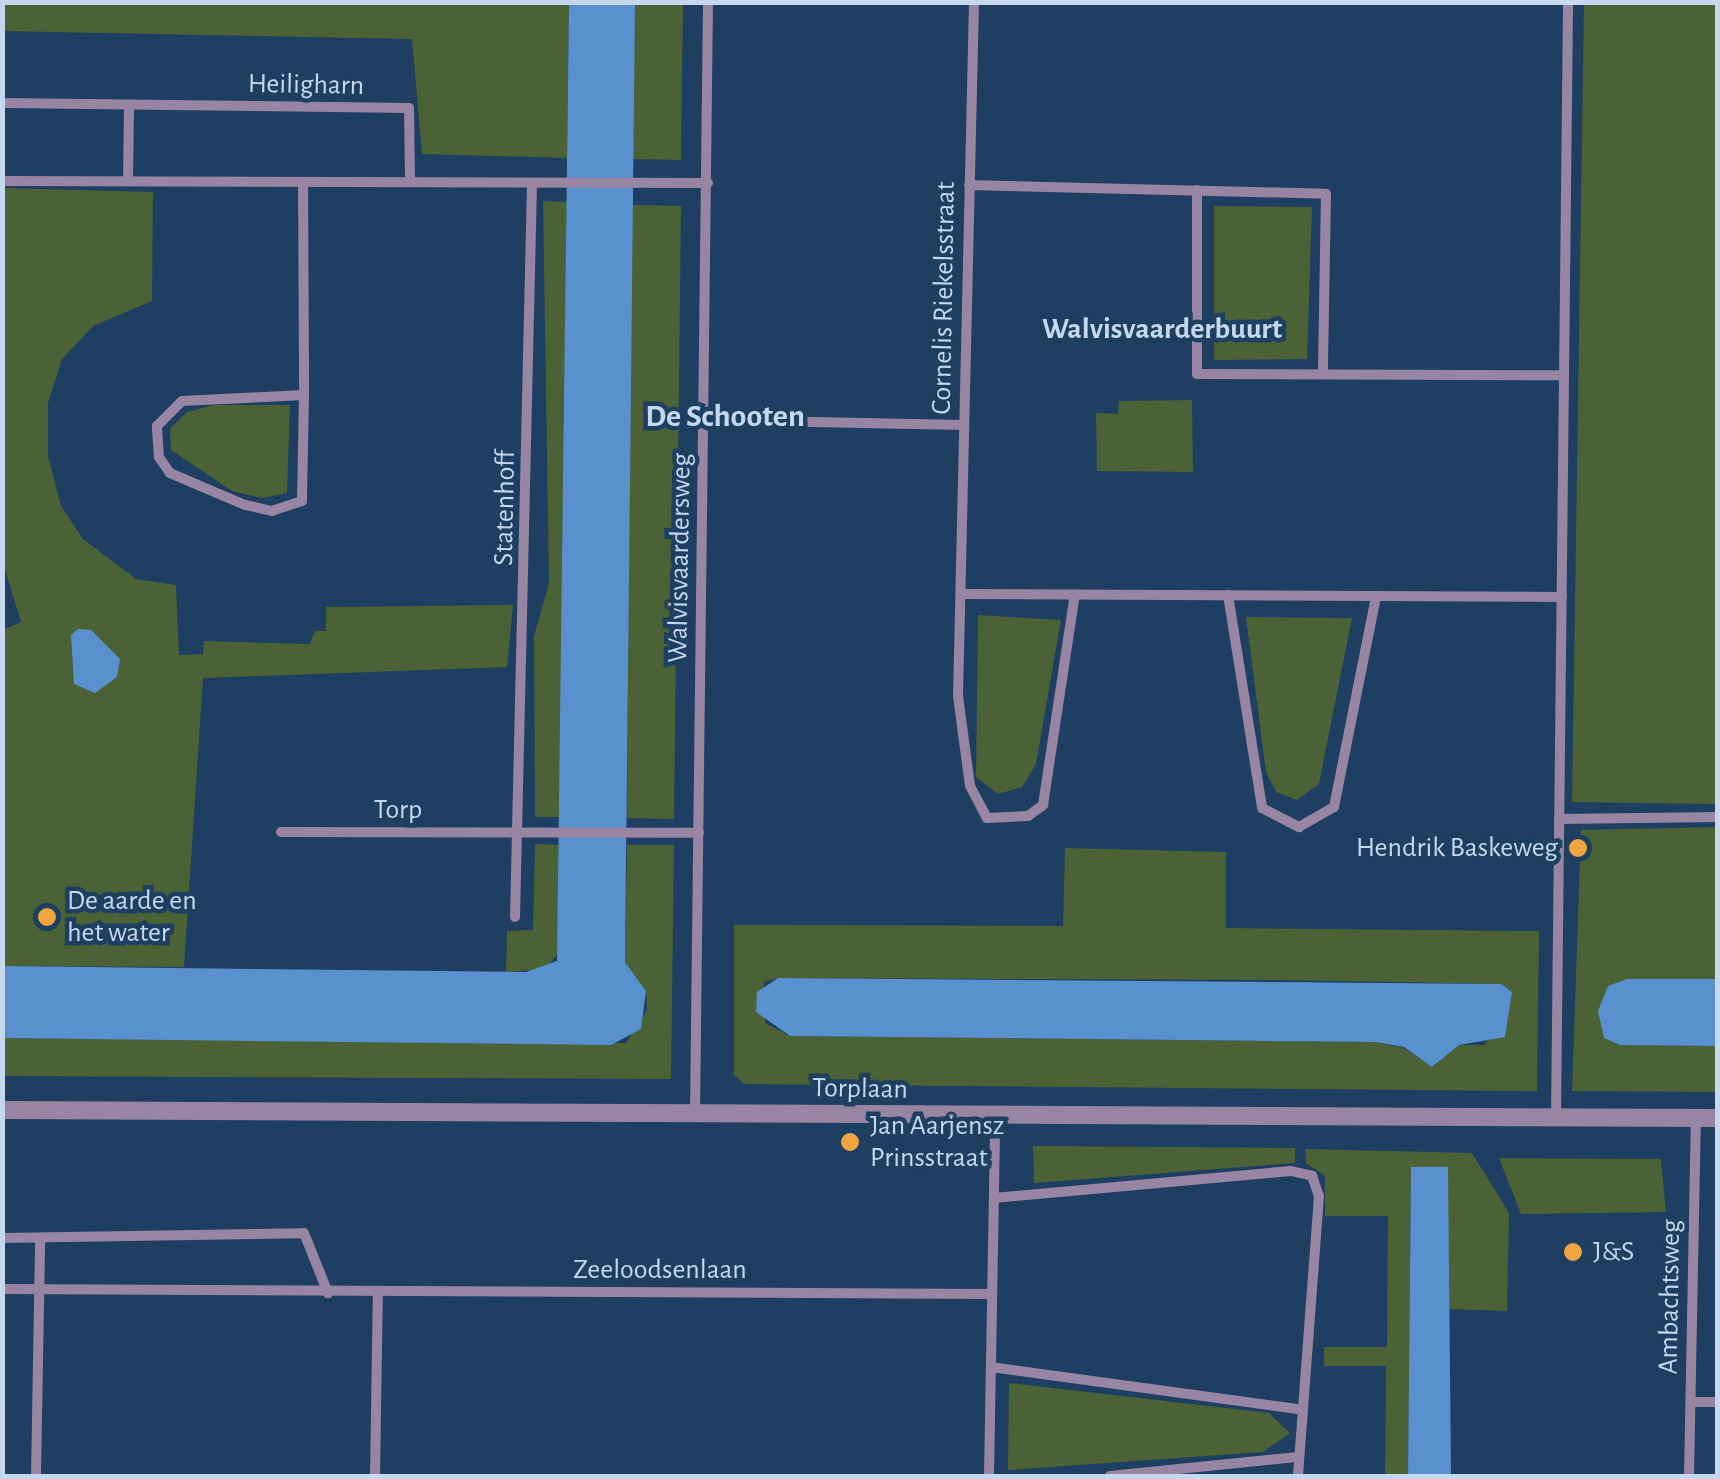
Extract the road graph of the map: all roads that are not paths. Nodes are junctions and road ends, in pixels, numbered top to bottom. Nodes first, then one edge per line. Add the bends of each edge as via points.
1 (708, 2) edge
2 (974, 2) edge
3 (1568, 2) edge
4 (2, 103) edge
5 (129, 105) junction
6 (2, 181) edge
7 (128, 181) junction
8 (303, 182) junction
9 (410, 182) junction
10 (532, 183) junction
11 (708, 184) junction
12 (969, 185) junction
13 (1197, 190) junction
14 (1323, 374) junction
15 (1564, 375) junction
16 (304, 395) junction
17 (704, 420) junction
18 (964, 425) junction
19 (961, 594) junction
20 (1075, 594) junction
21 (1228, 595) junction
22 (1376, 596) junction
23 (1562, 597) junction
24 (1718, 817) edge
25 (1559, 818) junction
26 (281, 832) dead end
27 (516, 833) junction
28 (699, 833) junction
29 (515, 917) dead end
30 (2, 1110) edge
31 (694, 1114) junction
32 (1556, 1116) junction
33 (995, 1118) junction
34 (1696, 1118) junction
35 (1718, 1118) edge
36 (994, 1198) junction
37 (2, 1238) edge
38 (40, 1238) junction
39 (2, 1289) edge
40 (40, 1289) junction
41 (328, 1292) junction
42 (378, 1292) junction
43 (992, 1294) junction
44 (991, 1367) junction
45 (1691, 1402) junction
46 (1718, 1402) edge
47 (1299, 1408) junction
48 (1298, 1457) junction
49 (36, 1476) edge
50 (375, 1476) edge
51 (989, 1476) edge
52 (1110, 1476) edge
53 (1298, 1476) edge
54 (1689, 1476) edge

1 - 11 street, Walvisvaardersweg
2 - 12 street, Cornelis Riekelsstraat
3 - 15 street
4 - 5 street, Heiligharn
5 - 7 street
5 - 9 street, Heiligharn via 409,108
6 - 7 street
7 - 8 street
8 - 9 street
8 - 16 street
9 - 10 street
10 - 11 street
10 - 27 street, Statenhoff
11 - 17 street, Walvisvaardersweg
12 - 13 street
12 - 18 street, Cornelis Riekelsstraat
13 - 14 street via 1326,194
13 - 14 street via 1197,374
14 - 15 street
15 - 23 street
16 - 16 street via 302,501 293,507 245,506 170,473 159,457 157,426 182,401
17 - 18 street
17 - 28 street, Walvisvaardersweg
18 - 19 street, Cornelis Riekelsstraat
19 - 20 street
19 - 20 street, Cornelis Riekelsstraat via 958,696 970,786 976,807 1004,822 1043,805
20 - 21 street
21 - 22 street
21 - 22 street via 1262,808 1299,828 1334,807
22 - 23 street
23 - 25 street
24 - 25 street
25 - 32 street
26 - 27 street, Torp
27 - 28 street, Torp
27 - 29 street
28 - 31 street, Walvisvaardersweg
30 - 31 street, Torplaan
31 - 33 street, Torplaan
32 - 33 street, Torplaan
32 - 34 street, Torplaan
33 - 36 street
34 - 35 street, Torplaan
34 - 45 street, Ambachtsweg
36 - 43 street
36 - 47 street via 1292,1171 1312,1176 1318,1196
37 - 38 street
38 - 40 street
38 - 41 street via 304,1233
39 - 40 street, Zeeloodsenlaan
40 - 41 street, Zeeloodsenlaan
40 - 49 street
41 - 42 street, Zeeloodsenlaan
42 - 43 street, Zeeloodsenlaan
42 - 50 street
43 - 44 street
44 - 47 street
44 - 51 street
45 - 46 street
45 - 54 street, Ambachtsweg
47 - 48 street
48 - 52 street
48 - 53 street

